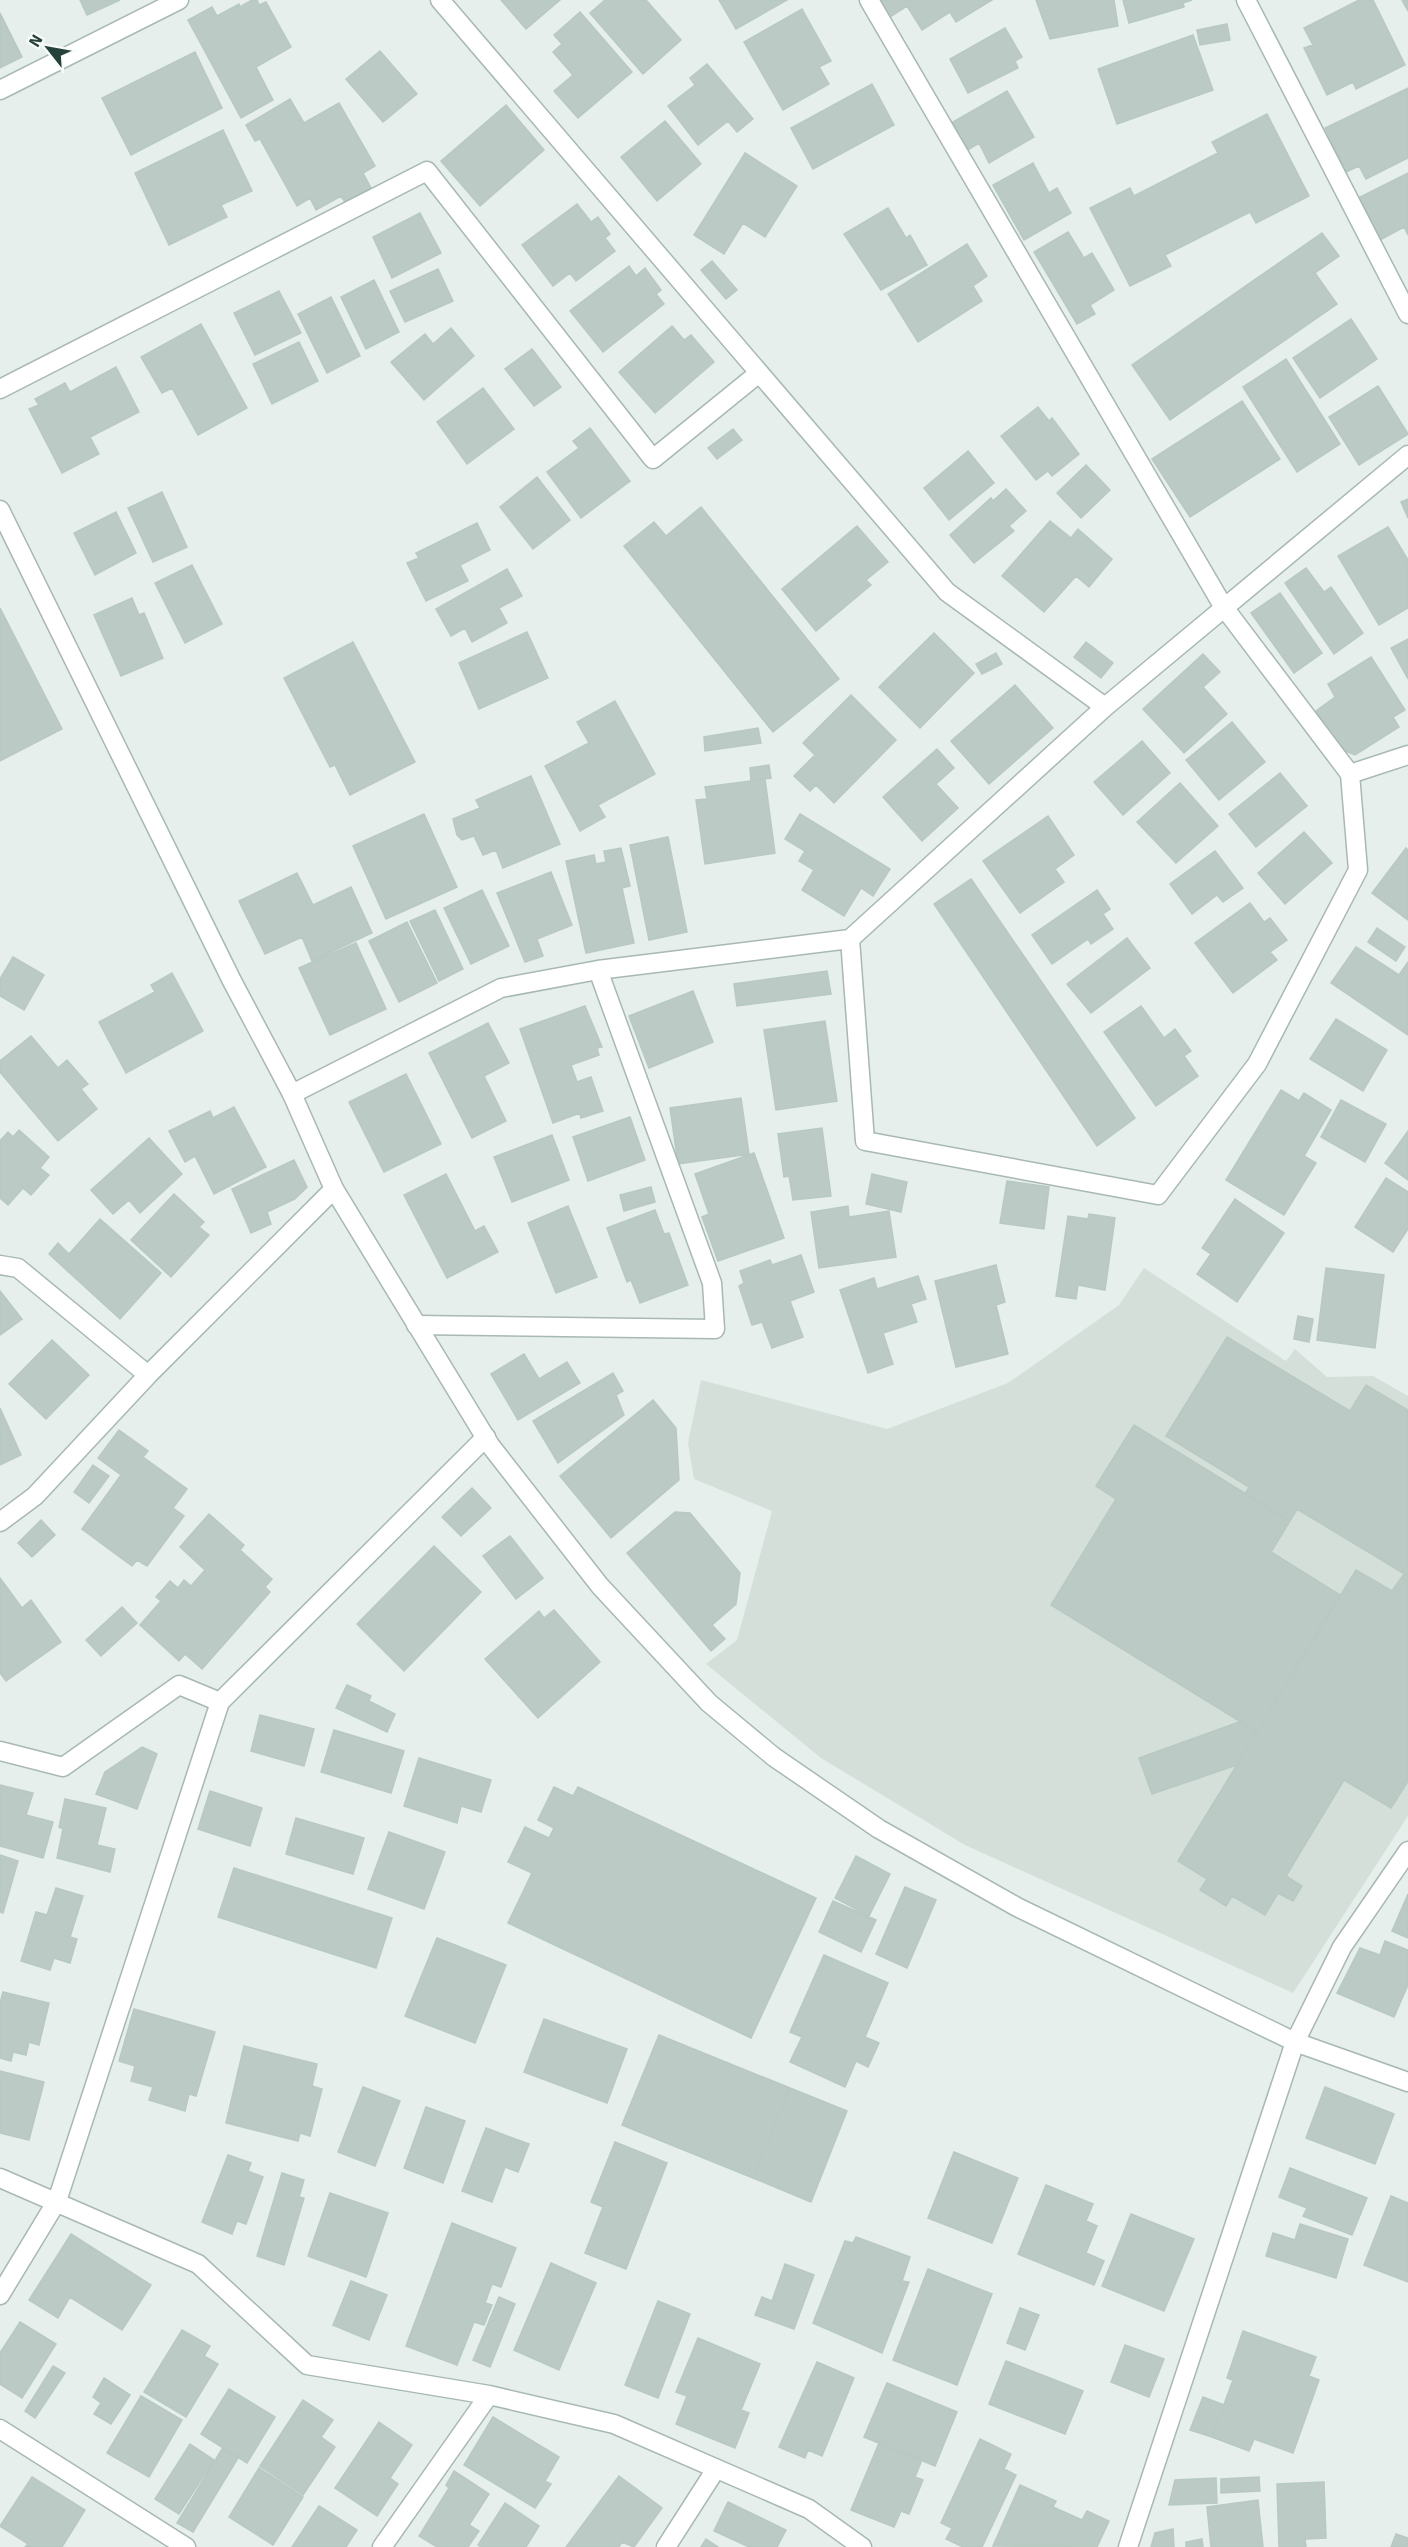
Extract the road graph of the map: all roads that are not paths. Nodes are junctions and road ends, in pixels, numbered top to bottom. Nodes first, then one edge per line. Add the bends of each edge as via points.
1 (179, 0) edge
2 (440, 0) edge
3 (869, 0) edge
4 (1246, 0) edge
5 (0, 90) edge
6 (1408, 314) edge
7 (759, 373) junction
8 (0, 389) edge
9 (1408, 455) edge
10 (0, 510) edge
11 (1223, 606) junction
12 (1105, 707) junction
13 (1408, 755) edge
14 (1350, 774) junction
15 (850, 939) junction
16 (598, 970) junction
17 (292, 1094) junction
18 (334, 1189) junction
19 (0, 1253) edge
20 (0, 1265) edge
21 (18, 1268) junction
22 (416, 1325) junction
23 (148, 1375) junction
24 (486, 1437) junction
25 (0, 1522) edge
26 (220, 1702) junction
27 (0, 1750) edge
28 (1408, 1851) edge
29 (1295, 2042) junction
30 (1408, 2082) edge
31 (0, 2178) edge
32 (57, 2201) junction
33 (0, 2295) edge
34 (489, 2395) junction
35 (0, 2429) edge
36 (716, 2469) junction
37 (186, 2547) edge
38 (382, 2547) edge
39 (666, 2547) edge
40 (862, 2547) edge
41 (1128, 2547) edge

1 - 5 street
2 - 7 street
3 - 11 street
4 - 6 street
7 - 8 street via 653,459 427,171
7 - 12 street via 947,592
9 - 11 street
10 - 17 street via 232,981
11 - 12 street
11 - 14 street
12 - 15 street
13 - 14 street
14 - 15 street via 1358,870 1257,1064 1158,1195 865,1141
15 - 16 street
16 - 17 street via 501,988
16 - 22 street via 712,1283 715,1329
17 - 18 street
18 - 22 street
18 - 23 street
19 - 21 street
20 - 21 street
21 - 23 street
22 - 24 street
23 - 25 street via 35,1496
24 - 26 street
24 - 29 street via 600,1586 709,1704 774,1757 879,1829 1017,1907
26 - 27 street via 179,1685 63,1767
26 - 32 street
28 - 29 street via 1342,1947
29 - 30 street
29 - 41 street
31 - 32 street
32 - 33 street
32 - 34 street via 198,2264 307,2365
34 - 36 street via 614,2424
34 - 38 street
35 - 37 street
36 - 39 street
36 - 40 street via 808,2509

